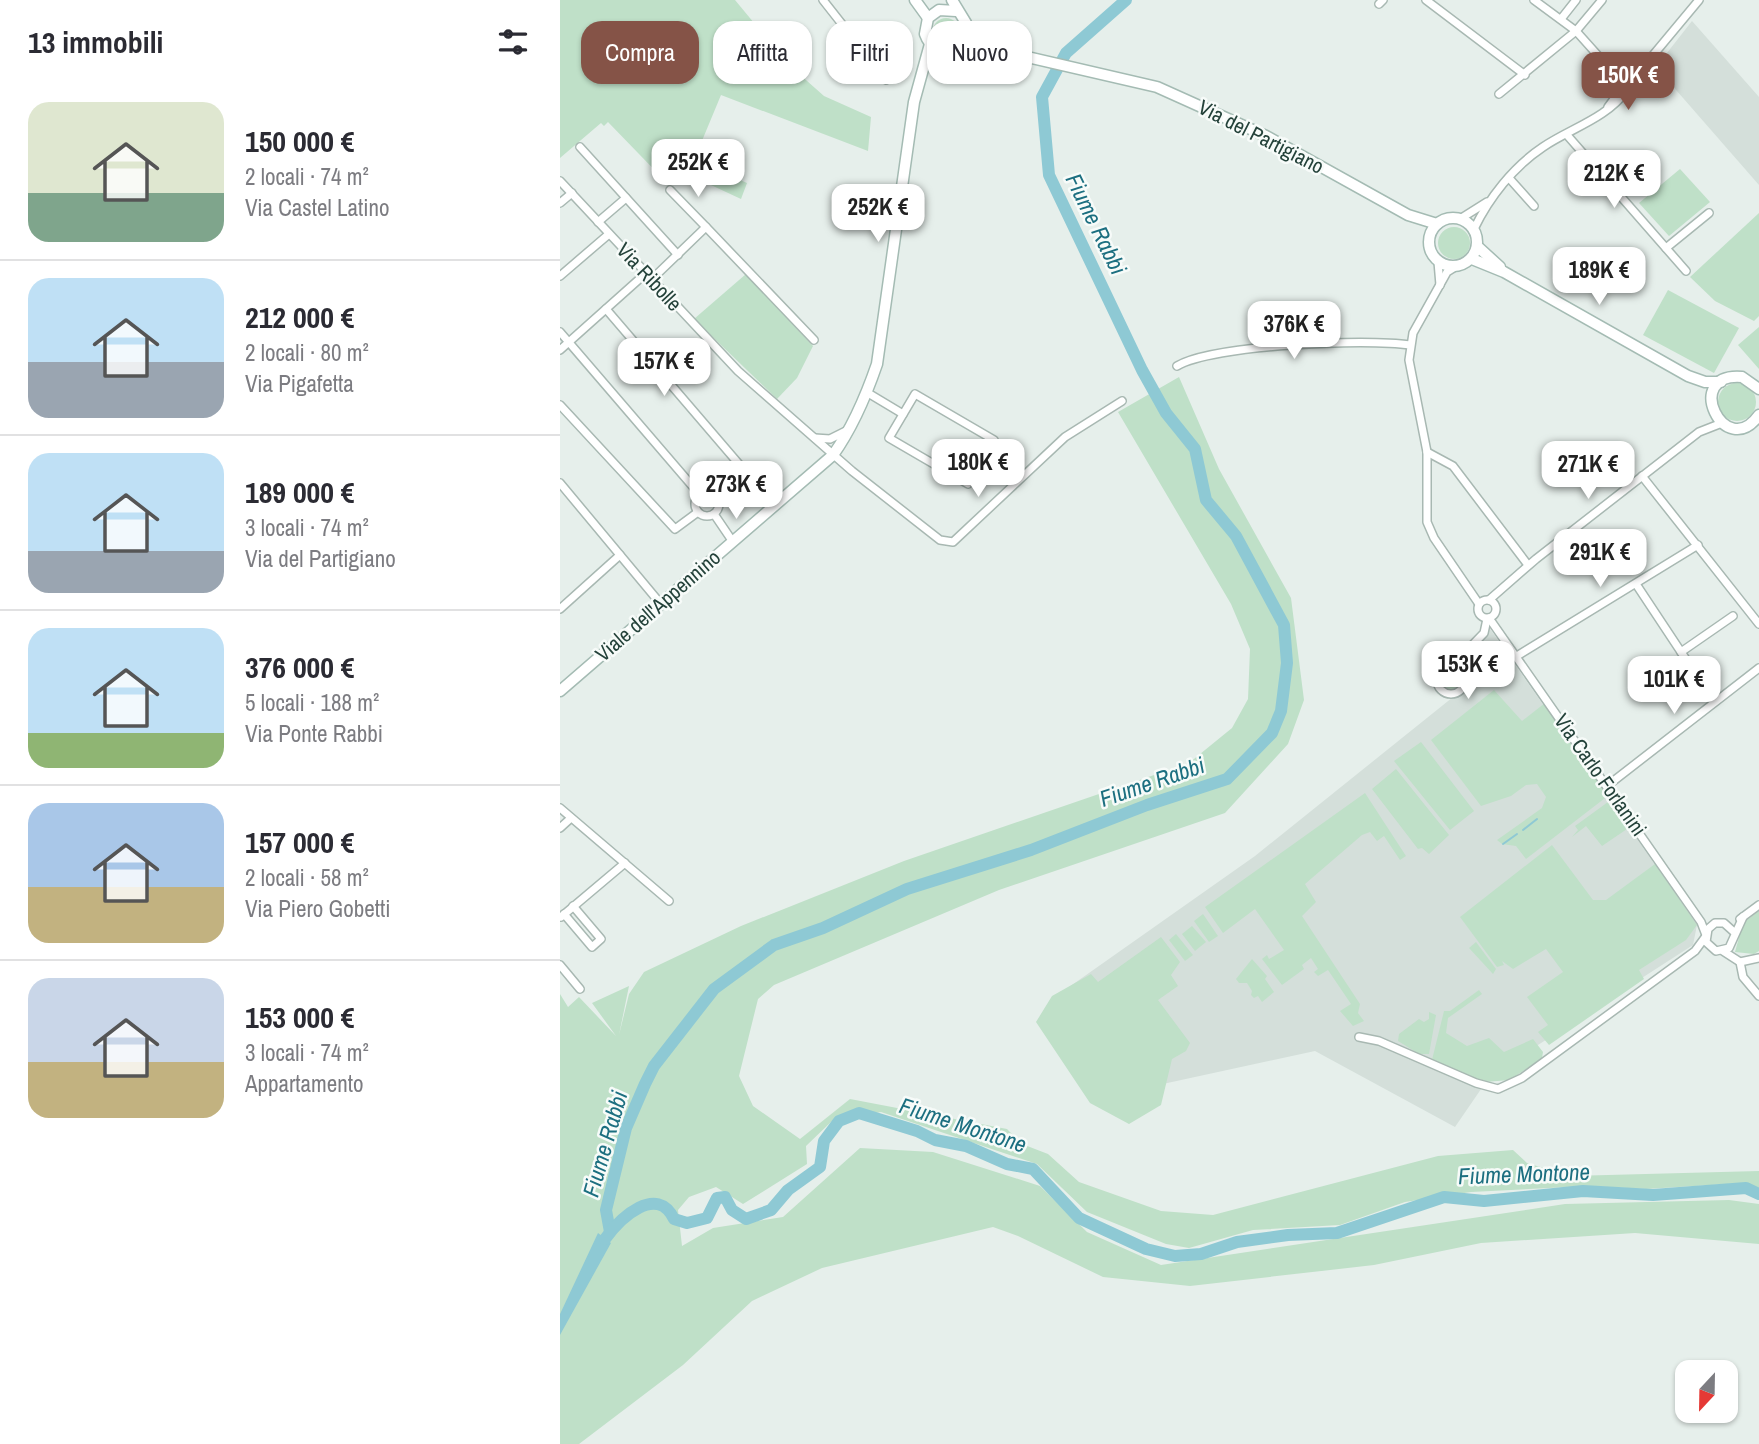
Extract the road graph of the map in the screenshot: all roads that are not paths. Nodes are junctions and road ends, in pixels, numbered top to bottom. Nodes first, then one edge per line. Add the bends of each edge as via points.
1 (822, 0) edge
2 (915, 0) edge
3 (1426, 0) edge
4 (1534, 0) edge
5 (1576, 0) edge
6 (1602, 0) edge
7 (1699, 0) edge
8 (940, 5) edge
9 (954, 6) edge
10 (928, 18) junction
11 (1561, 19) junction
12 (839, 21) edge
13 (1576, 31) junction
14 (927, 36) edge
15 (927, 58) edge
16 (1032, 58) edge
17 (925, 67) joint
18 (1525, 75) junction
19 (1634, 78) junction
20 (1619, 79) junction
21 (1624, 89) junction
22 (1499, 94) dead end
23 (1567, 135) junction
24 (580, 147) dead end
25 (1509, 178) junction
26 (560, 181) edge
27 (670, 190) dead end
28 (572, 193) junction
29 (626, 198) junction
30 (1487, 202) junction
31 (560, 204) edge
32 (1534, 206) dead end
33 (1709, 213) dead end
34 (1408, 215) junction
35 (1460, 219) junction
36 (598, 222) junction
37 (1437, 224) junction
38 (706, 227) junction
39 (1474, 229) junction
40 (609, 234) junction
41 (1429, 237) junction
42 (1478, 246) junction
43 (1666, 248) junction
44 (678, 255) junction
45 (1472, 259) junction
46 (1438, 262) junction
47 (1455, 267) junction
48 (1686, 271) dead end
49 (1504, 272) junction
50 (560, 276) edge
51 (648, 277) junction
52 (1440, 285) junction
53 (606, 309) junction
54 (560, 332) edge
55 (814, 340) dead end
56 (569, 342) junction
57 (1410, 345) junction
58 (560, 350) edge
59 (1177, 366) dead end
60 (1678, 370) junction
61 (1721, 382) junction
62 (1759, 389) edge
63 (867, 393) junction
64 (1711, 398) junction
65 (1122, 401) dead end
66 (560, 405) edge
67 (1713, 412) junction
68 (903, 414) junction
69 (1759, 415) edge
70 (1722, 423) junction
71 (1754, 424) edge
72 (850, 429) junction
73 (1699, 432) junction
74 (814, 438) junction
75 (1427, 452) junction
76 (833, 455) junction
77 (1443, 460) junction
78 (1428, 467) junction
79 (1642, 476) junction
80 (560, 483) edge
81 (700, 495) junction
82 (716, 496) junction
83 (698, 512) junction
84 (714, 514) junction
85 (733, 542) junction
86 (1698, 545) junction
87 (620, 555) junction
88 (1528, 565) junction
89 (1636, 584) junction
90 (1499, 595) junction
91 (1489, 600) junction
92 (660, 603) junction
93 (1479, 604) junction
94 (560, 609) edge
95 (1490, 615) junction
96 (1733, 616) dead end
97 (1759, 624) edge
98 (1681, 652) junction
99 (1517, 656) junction
100 (1687, 661) dead end
101 (1457, 667) dead end
102 (1759, 668) edge
103 (560, 691) edge
104 (1607, 786) junction
105 (560, 808) edge
106 (571, 818) junction
107 (560, 828) edge
108 (625, 863) junction
109 (669, 901) dead end
110 (1759, 905) edge
111 (573, 906) junction
112 (562, 916) edge
113 (1743, 917) junction
114 (1729, 925) junction
115 (1734, 932) junction
116 (1707, 936) junction
117 (1726, 950) junction
118 (1759, 958) edge
119 (1737, 960) junction
120 (560, 965) edge
121 (580, 989) dead end
122 (1759, 996) edge
123 (1359, 1037) dead end

1 - 12 street
2 - 10 main road
3 - 18 street
4 - 11 street
5 - 11 street
6 - 13 street
7 - 19 street
8 - 9 main road
8 - 10 main road
10 - 14 main road, Viale dell'Appennino
11 - 13 street
13 - 18 street
13 - 20 street
15 - 17 main road, Viale dell'Appennino
16 - 34 main road, Via del Partigiano via 1157,87 1266,136
17 - 63 main road, Viale dell'Appennino via 914,102 877,364
18 - 22 street
19 - 20 street via 1625,74
19 - 21 street via 1634,86
20 - 21 street
21 - 23 street via 1605,111
23 - 25 street via 1542,147
23 - 43 street
24 - 29 street
25 - 30 street
25 - 32 street
26 - 28 street, Via Ribolle
27 - 38 street
28 - 31 street
28 - 36 street, Via Ribolle
29 - 36 street
29 - 44 street
30 - 35 street
30 - 39 street
33 - 43 street
34 - 37 main road, Via del Partigiano
34 - 41 main road, Via del Partigiano
35 - 37 main road
35 - 39 main road
36 - 40 street, Via Ribolle
37 - 41 main road
38 - 44 street
38 - 55 street
39 - 42 main road
40 - 50 street
40 - 51 street, Via Ribolle
41 - 46 main road via 1430,251
42 - 45 main road
42 - 49 main road
43 - 48 street
44 - 51 street
45 - 47 main road
45 - 49 main road
46 - 47 main road
46 - 52 street
47 - 52 street
49 - 60 main road
51 - 53 street
51 - 74 street, Via Ribolle via 738,370
52 - 57 street
53 - 56 street
53 - 82 street via 744,470
54 - 56 street
56 - 58 street
56 - 81 street
57 - 59 street via 1222,351
57 - 75 street via 1410,369
60 - 61 main road via 1705,382
60 - 64 main road
61 - 62 main road via 1742,377
61 - 64 main road
63 - 68 street
63 - 72 main road, Viale dell'Appennino
64 - 67 main road
65 - 76 street, Via Ribolle via 1065,437 953,542 925,531
66 - 83 street via 675,529
67 - 70 main road
67 - 73 street
68 - 68 street via 890,438 968,484 994,440 915,394
69 - 71 main road
70 - 71 main road via 1735,428
70 - 73 street
72 - 74 street via 830,439
72 - 76 main road, Viale dell'Appennino
73 - 79 street
74 - 76 street, Via Ribolle
75 - 77 street
75 - 78 street
76 - 85 main road, Viale dell'Appennino
77 - 78 street
77 - 88 street
78 - 93 street via 1425,505 1430,530
79 - 86 street
79 - 88 street
80 - 87 street
81 - 82 street
81 - 83 street via 695,501
82 - 84 street
83 - 84 street
84 - 85 street
85 - 92 main road, Viale dell'Appennino
86 - 89 street
86 - 97 street
87 - 92 street
87 - 94 street
88 - 90 street
89 - 98 street
89 - 99 street
90 - 91 street
90 - 95 street
91 - 93 street
91 - 95 street
92 - 103 main road, Viale dell'Appennino
93 - 95 street via 1477,611
95 - 99 street, Via Carlo Forlanini
95 - 101 street
96 - 98 street
98 - 100 street
99 - 104 street, Via Carlo Forlanini
102 - 104 street
104 - 116 street, Via Carlo Forlanini
105 - 106 street
106 - 107 street
106 - 108 street
108 - 109 street
108 - 111 street
110 - 113 street
111 - 112 street
111 - 112 street via 601,939 592,947
113 - 114 street
113 - 115 street
114 - 115 street
114 - 116 street via 1720,922
115 - 117 street via 1734,941
116 - 117 street via 1712,949
116 - 123 street via 1522,1078 1498,1089
117 - 119 street
118 - 119 street
119 - 122 street via 1743,977
120 - 121 street

